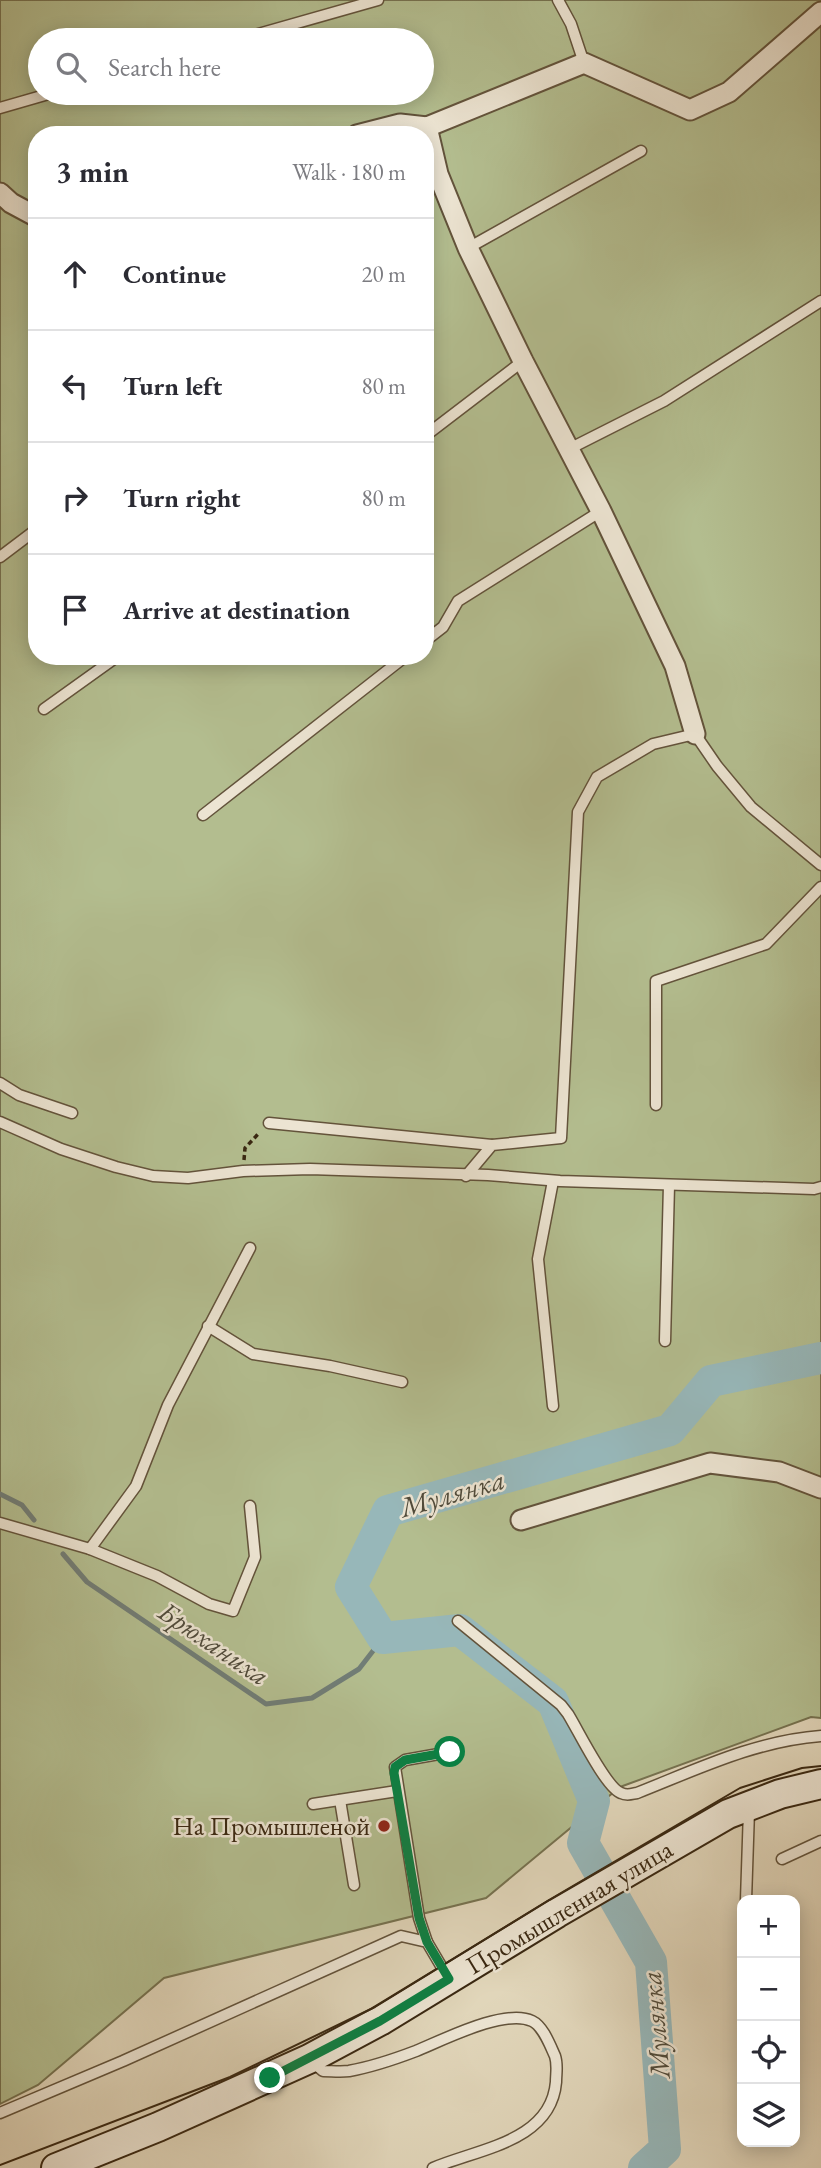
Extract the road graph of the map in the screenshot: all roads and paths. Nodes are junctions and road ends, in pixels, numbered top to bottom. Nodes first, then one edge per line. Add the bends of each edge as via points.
1 (378, 0) edge
2 (558, 0) edge
3 (821, 12) edge
4 (279, 28) edge
5 (584, 63) junction
6 (28, 100) edge
7 (0, 108) edge
8 (392, 126) edge
9 (418, 126) edge
10 (429, 126) edge
11 (641, 151) dead end
12 (434, 157) edge
13 (0, 193) edge
14 (28, 212) edge
15 (468, 248) junction
16 (821, 301) edge
17 (523, 361) junction
18 (434, 429) edge
19 (569, 449) junction
20 (601, 511) junction
21 (28, 536) edge
22 (0, 557) edge
23 (434, 634) edge
24 (105, 665) edge
25 (395, 665) edge
26 (44, 709) dead end
27 (695, 734) junction
28 (203, 815) dead end
29 (821, 865) edge
30 (821, 887) edge
31 (0, 1083) edge
32 (656, 1105) dead end
33 (72, 1113) dead end
34 (0, 1122) edge
35 (268, 1123) joint
36 (492, 1145) junction
37 (243, 1171) junction
38 (466, 1175) junction
39 (553, 1181) junction
40 (669, 1185) junction
41 (821, 1187) edge
42 (250, 1248) dead end
43 (208, 1326) junction
44 (665, 1341) dead end
45 (402, 1382) dead end
46 (553, 1406) dead end
47 (821, 1488) edge
48 (250, 1506) dead end
49 (521, 1520) dead end
50 (0, 1523) edge
51 (90, 1549) junction
52 (458, 1621) dead end
53 (821, 1736) edge
54 (450, 1752) dead end
55 (821, 1784) edge
56 (397, 1791) junction
57 (340, 1800) junction
58 (313, 1804) dead end
59 (750, 1806) junction
60 (821, 1841) edge
61 (782, 1859) dead end
62 (354, 1885) dead end
63 (746, 1895) edge
64 (427, 1942) junction
65 (449, 1979) junction
66 (309, 2059) junction
67 (0, 2112) edge
68 (56, 2168) edge
69 (433, 2168) edge

1 - 4 lane
2 - 5 lane
3 - 5 street via 729,92 690,110
5 - 10 street
6 - 7 lane
8 - 9 street
11 - 15 lane
12 - 15 street
13 - 14 street
15 - 17 street
16 - 19 lane via 664,401
17 - 18 lane
17 - 19 street
19 - 20 street
20 - 23 lane via 458,601
20 - 27 street via 675,666
21 - 22 lane
24 - 26 lane
25 - 28 lane
27 - 29 lane via 751,807
27 - 36 lane via 653,744 597,777 578,812 561,1138
30 - 32 lane via 766,944 656,981
31 - 33 lane
34 - 37 lane via 61,1149 153,1176 188,1178
35 - 36 lane
35 - 37 path via 245,1148
36 - 38 lane
37 - 38 lane
38 - 39 lane
39 - 40 lane
39 - 46 lane via 538,1259
40 - 41 lane
40 - 44 lane
42 - 43 lane
43 - 45 lane via 253,1354
43 - 51 lane via 168,1405 136,1486
47 - 49 street via 779,1472 710,1463
48 - 51 lane via 255,1557 233,1611
50 - 51 lane
52 - 53 lane via 561,1705 618,1793 637,1793 746,1749
54 - 56 lane via 399,1762 395,1767
55 - 59 main road, Промышленная улица
56 - 57 lane
56 - 64 lane
57 - 58 lane
57 - 62 lane
59 - 63 lane
59 - 65 main road, Промышленная улица via 678,1841
60 - 61 lane
64 - 65 lane
64 - 67 lane via 401,1936
65 - 66 main road, Промышленная улица
66 - 68 main road, Промышленная улица
66 - 69 lane via 323,2071 348,2071 484,2025 520,2017 535,2022 557,2062 548,2112 530,2129

